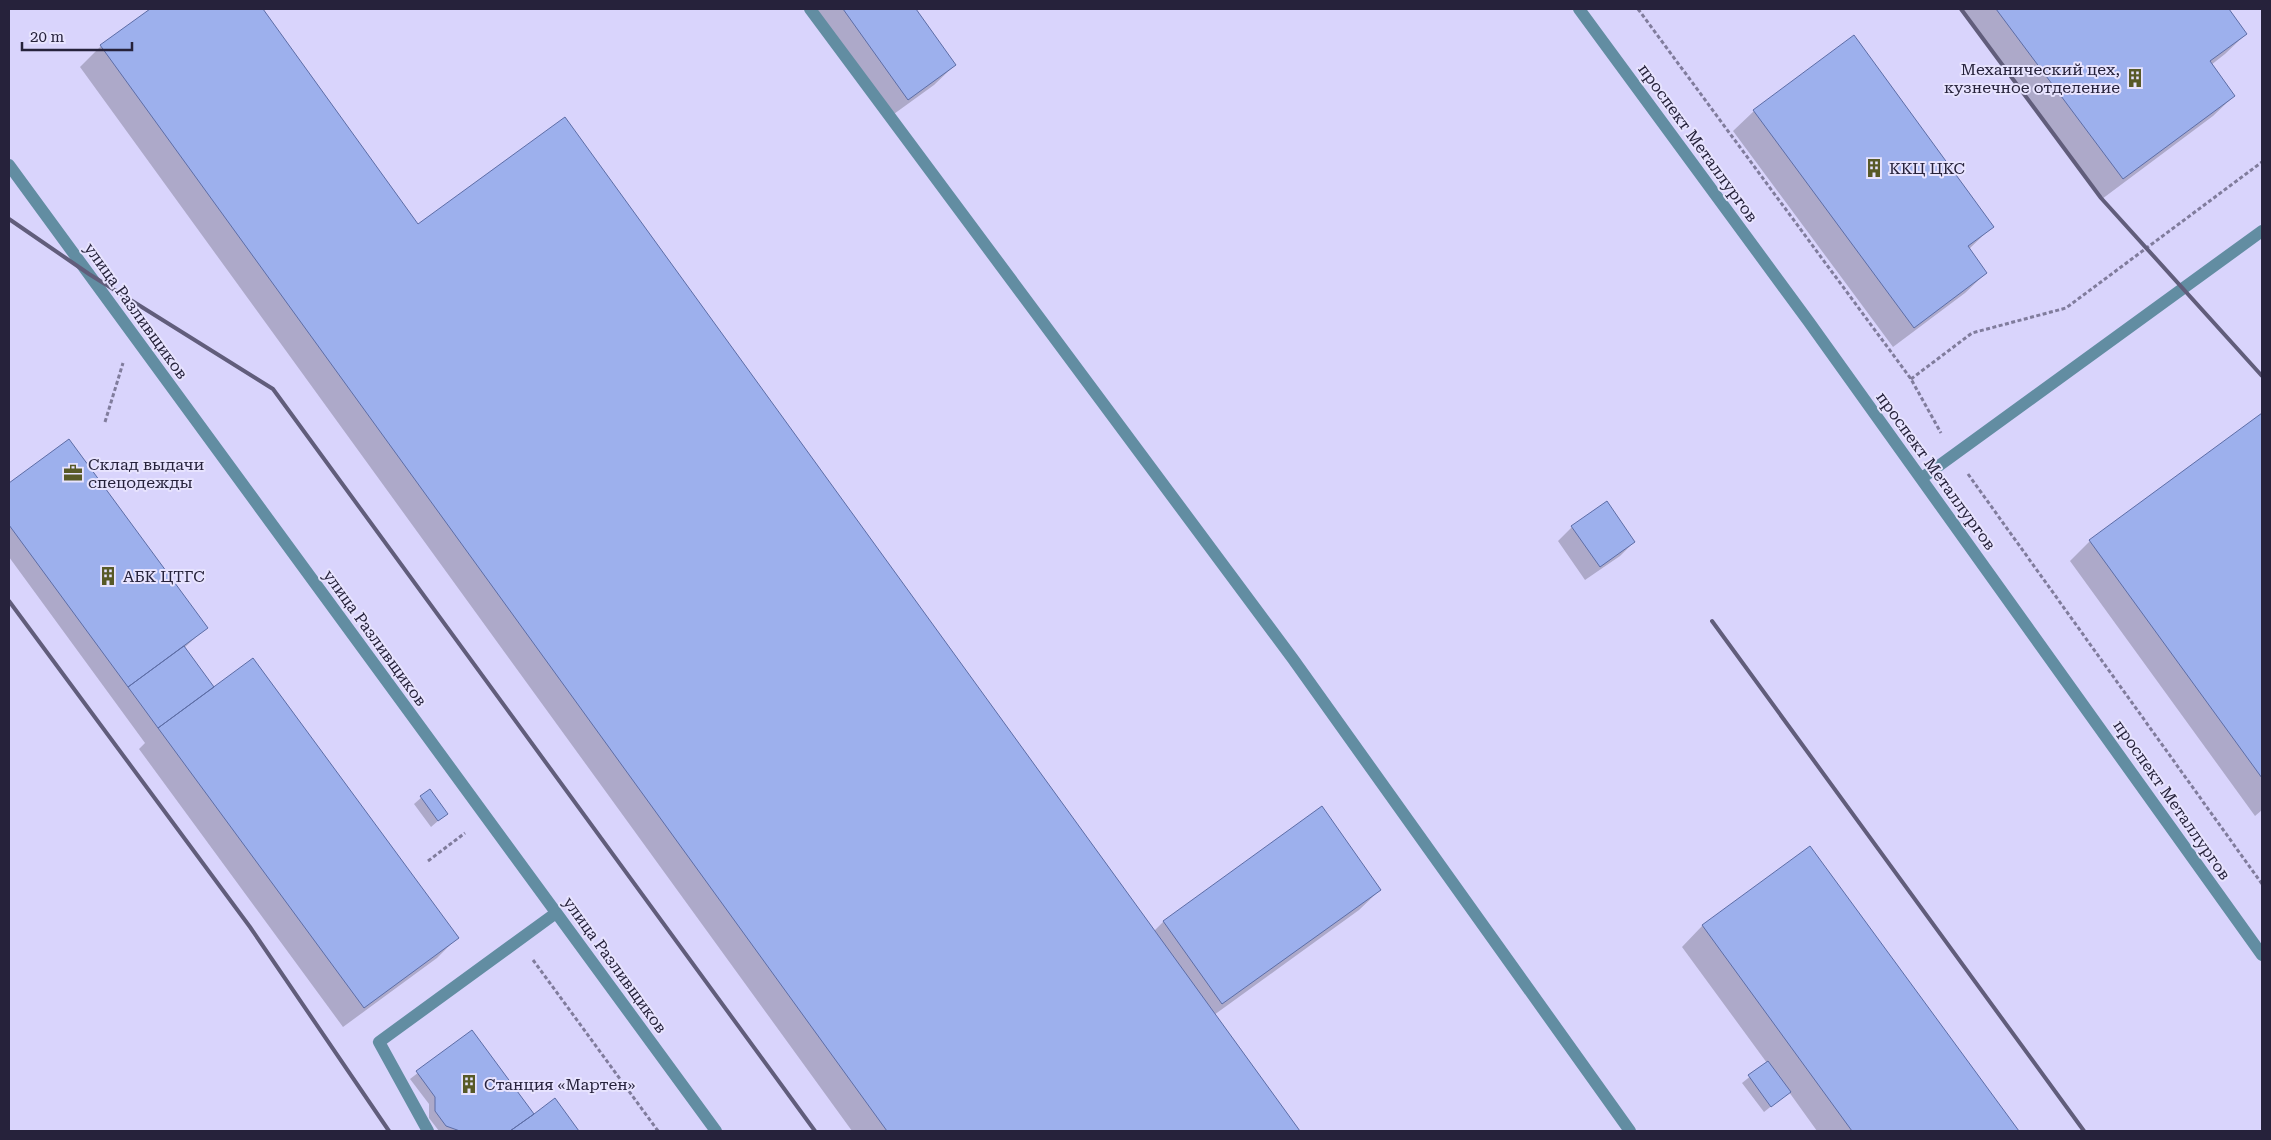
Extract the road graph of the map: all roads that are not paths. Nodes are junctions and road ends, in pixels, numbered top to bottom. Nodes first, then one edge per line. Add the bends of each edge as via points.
1 (810, 9) edge
2 (1579, 9) edge
3 (9, 165) edge
4 (2262, 231) edge
5 (1922, 478) junction
6 (556, 913) junction
7 (2262, 956) edge
8 (428, 1131) edge
9 (716, 1131) edge
10 (1630, 1131) edge

1 - 10 street via 1293,659
2 - 5 street, проспект Металлургов
3 - 6 street, улица Разливщиков
4 - 5 street
5 - 7 street, проспект Металлургов
6 - 8 street via 379,1042
6 - 9 street, улица Разливщиков

